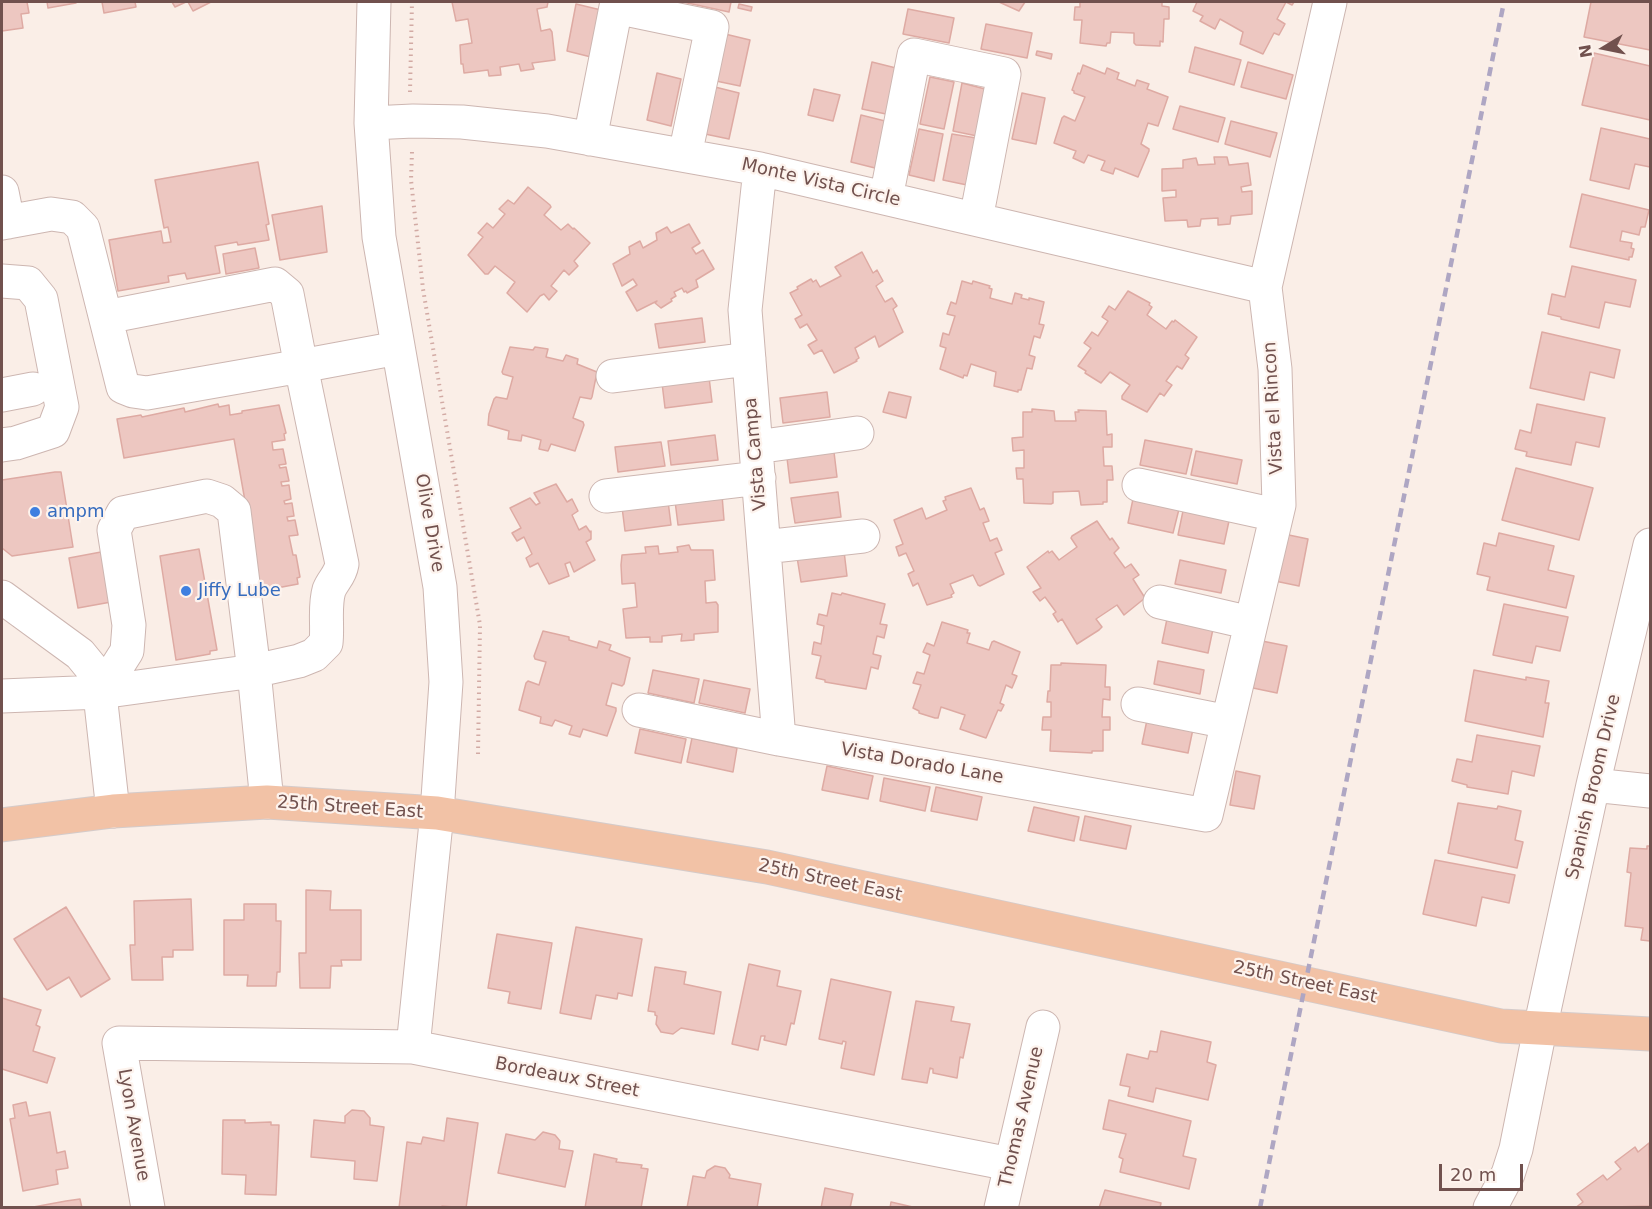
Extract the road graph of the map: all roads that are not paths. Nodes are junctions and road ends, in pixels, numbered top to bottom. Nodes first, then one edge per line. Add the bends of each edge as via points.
1 (374, 2) edge
2 (1330, 2) edge
3 (371, 123) junction
4 (591, 139) junction
5 (685, 155) junction
6 (760, 169) junction
7 (886, 198) junction
8 (4, 212) edge
9 (976, 219) junction
10 (2, 281) edge
11 (1265, 287) junction
12 (106, 317) junction
13 (398, 348) junction
14 (749, 359) junction
15 (301, 366) junction
16 (613, 376) dead end
17 (857, 433) dead end
18 (2, 445) edge
19 (757, 462) junction
20 (1139, 485) dead end
21 (606, 496) dead end
22 (1276, 514) junction
23 (863, 536) dead end
24 (1650, 545) edge
25 (764, 546) junction
26 (2, 597) edge
27 (1160, 602) dead end
28 (1251, 623) junction
29 (254, 671) junction
30 (101, 692) junction
31 (2, 696) edge
32 (1138, 704) dead end
33 (639, 710) dead end
34 (1227, 722) junction
35 (779, 739) junction
36 (1593, 785) junction
37 (1650, 791) edge
38 (267, 802) junction
39 (113, 812) junction
40 (437, 813) junction
41 (1206, 815) joint
42 (2, 825) edge
43 (1043, 1027) dead end
44 (1540, 1029) junction
45 (1650, 1034) edge
46 (119, 1043) joint
47 (413, 1047) junction
48 (1010, 1164) junction
49 (148, 1208) edge
50 (1001, 1208) edge
51 (1490, 1208) edge

1 - 3 street, Olive Drive
2 - 11 street, Vista el Rincon
3 - 4 street, Monte Vista Circle via 462,122
3 - 13 street, Olive Drive via 379,237
4 - 5 street, Monte Vista Circle
4 - 5 street via 616,7 711,27
5 - 6 street, Monte Vista Circle
6 - 7 street, Monte Vista Circle
6 - 14 street, Vista Campa via 745,310
7 - 9 street, Monte Vista Circle
7 - 9 street via 914,55 1005,74
8 - 12 street via 72,217 83,228
9 - 11 street, Monte Vista Circle
10 - 18 street via 28,283 41,299 62,407 53,431
11 - 22 street, Vista el Rincon via 1275,369 1279,505
12 - 15 street via 123,387 133,391 147,393
12 - 15 street via 274,284 287,294
13 - 15 street
13 - 40 street, Olive Drive via 440,587 446,682
14 - 16 street
14 - 19 street, Vista Campa
15 - 29 street via 341,574 330,588 326,643 314,655 299,661
17 - 19 street
19 - 21 street
19 - 25 street, Vista Campa
20 - 22 street
22 - 28 street, Vista el Rincon
23 - 25 street
24 - 36 street, Spanish Broom Drive
25 - 35 street, Vista Campa
26 - 30 street via 80,654 98,675
27 - 28 street
28 - 34 street, Vista el Rincon
29 - 30 street
29 - 30 street via 234,511 207,496 123,513 114,530 129,625 127,651
29 - 38 street
30 - 31 street
30 - 39 street
32 - 34 street
33 - 35 street, Vista Dorado Lane
34 - 41 street, Vista el Rincon
35 - 41 street, Vista Dorado Lane
36 - 37 street
36 - 44 street, Spanish Broom Drive
38 - 39 main road, 25th Street East
38 - 40 main road, 25th Street East
39 - 42 main road, 25th Street East
40 - 44 main road, 25th Street East via 767,867 1490,1023
40 - 47 street, Olive Drive
43 - 48 street, Thomas Avenue
44 - 45 main road, 25th Street East
44 - 51 street, Spanish Broom Drive via 1516,1149
46 - 47 street, Bordeaux Street
46 - 49 street, Lyon Avenue
47 - 48 street, Bordeaux Street
48 - 50 street, Thomas Avenue

